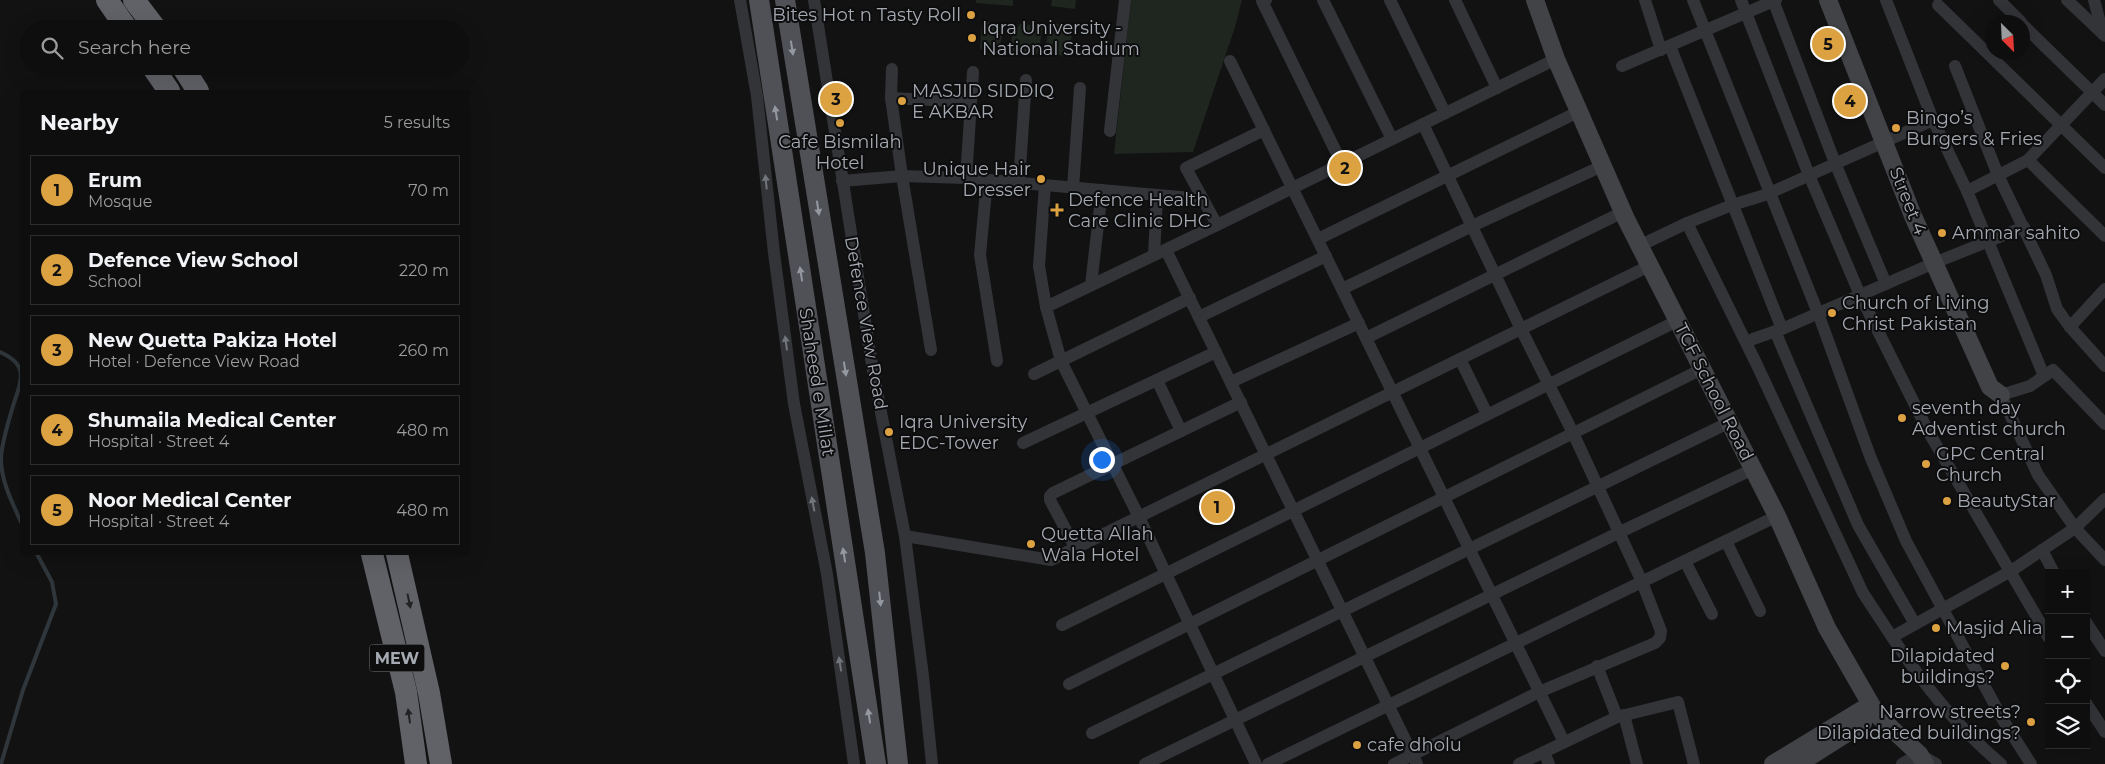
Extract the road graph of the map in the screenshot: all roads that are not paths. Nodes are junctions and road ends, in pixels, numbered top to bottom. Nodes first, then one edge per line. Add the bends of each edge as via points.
1 (107, 0) edge
2 (134, 0) edge
3 (740, 0) edge
4 (758, 0) edge
5 (784, 0) edge
6 (814, 0) edge
7 (1125, 0) edge
8 (1266, 0) edge
9 (1323, 0) edge
10 (1390, 0) edge
11 (1455, 0) edge
12 (1535, 0) edge
13 (1645, 0) edge
14 (1693, 0) edge
15 (1774, 0) edge
16 (1828, 0) edge
17 (1886, 0) edge
18 (1999, 0) edge
19 (2067, 0) edge
20 (2094, 0) edge
21 (1938, 5) dead end
22 (1743, 6) edge
23 (2014, 15) edge
24 (121, 20) edge
25 (149, 20) edge
26 (1706, 30) junction
27 (2030, 31) edge
28 (2104, 36) edge
29 (1666, 48) junction
30 (1556, 59) junction
31 (1230, 61) dead end
32 (1622, 66) dead end
33 (1954, 66) dead end
34 (892, 69) dead end
35 (973, 72) dead end
36 (158, 75) edge
37 (188, 75) edge
38 (2105, 79) edge
39 (1026, 80) dead end
40 (1080, 88) dead end
41 (1497, 88) junction
42 (168, 90) edge
43 (197, 90) edge
44 (2092, 92) junction
45 (891, 98) junction
46 (971, 102) junction
47 (2105, 105) edge
48 (1578, 112) junction
49 (1445, 113) junction
50 (1933, 120) junction
51 (1423, 124) junction
52 (2060, 125) junction
53 (1264, 130) junction
54 (1110, 131) dead end
55 (1392, 139) junction
56 (1884, 141) junction
57 (2028, 160) junction
58 (1342, 164) junction
59 (1835, 164) junction
60 (1602, 166) junction
61 (2105, 168) edge
62 (1448, 175) junction
63 (1809, 175) junction
64 (1998, 175) junction
65 (902, 176) junction
66 (966, 178) junction
67 (987, 180) junction
68 (842, 181) junction
69 (1019, 182) junction
70 (1045, 185) junction
71 (1073, 188) junction
72 (1293, 188) junction
73 (1102, 190) junction
74 (1967, 191) junction
75 (1770, 193) junction
76 (1157, 196) junction
77 (1204, 199) junction
78 (1732, 205) junction
79 (1622, 212) junction
80 (1687, 223) junction
81 (1217, 225) junction
82 (1472, 226) junction
83 (2024, 228) junction
84 (2105, 236) edge
85 (1318, 239) junction
86 (1646, 242) junction
87 (1988, 242) junction
88 (1166, 250) junction
89 (1154, 256) junction
90 (1326, 256) junction
91 (1934, 263) junction
92 (1650, 266) junction
93 (1495, 274) junction
94 (1886, 284) junction
95 (1091, 285) junction
96 (1342, 289) junction
97 (1860, 295) junction
98 (2102, 296) edge
99 (1190, 298) junction
100 (1046, 307) junction
101 (1818, 313) junction
102 (1199, 317) junction
103 (1678, 320) junction
104 (1359, 323) junction
105 (2070, 327) junction
106 (1521, 329) junction
107 (1778, 330) junction
108 (1366, 338) junction
109 (1753, 339) dead end
110 (931, 350) dead end
111 (1216, 352) junction
112 (1460, 359) junction
113 (997, 361) dead end
114 (1062, 361) junction
115 (2105, 366) edge
116 (1702, 369) junction
117 (1034, 374) dead end
118 (2044, 376) junction
119 (1157, 380) junction
120 (1231, 382) junction
121 (1548, 384) junction
122 (1393, 392) junction
123 (2001, 395) junction
124 (1241, 402) junction
125 (1087, 413) junction
126 (1487, 414) junction
127 (1730, 422) junction
128 (2105, 424) edge
129 (1181, 431) junction
130 (1573, 432) junction
131 (1023, 443) dead end
132 (1420, 447) junction
133 (1267, 455) junction
134 (1113, 464) junction
135 (1754, 469) junction
136 (1598, 486) junction
137 (1444, 497) junction
138 (2105, 499) edge
139 (1294, 510) junction
140 (1778, 516) junction
141 (1139, 517) junction
142 (2075, 528) junction
143 (1618, 533) junction
144 (905, 536) junction
145 (1726, 541) junction
146 (1076, 549) junction
147 (1469, 549) junction
148 (2042, 550) junction
149 (372, 555) edge
150 (397, 555) edge
151 (1318, 560) junction
152 (2105, 560) edge
153 (1685, 561) junction
154 (2052, 569) edge
155 (2011, 571) junction
156 (1166, 573) junction
157 (1642, 582) junction
158 (1492, 595) junction
159 (1944, 608) junction
160 (1343, 610) junction
161 (1760, 611) dead end
162 (1712, 614) dead end
163 (1062, 624) dead end
164 (1188, 624) junction
165 (1915, 624) junction
166 (2090, 628) edge
167 (2045, 631) edge
168 (1892, 637) junction
169 (1516, 643) junction
170 (2105, 651) edge
171 (1366, 656) junction
172 (1597, 666) junction
173 (1212, 674) junction
174 (1069, 684) dead end
175 (1539, 692) junction
176 (2087, 704) edge
177 (1389, 706) junction
178 (1873, 710) junction
179 (1620, 716) junction
180 (1235, 720) junction
181 (1092, 732) dead end
182 (2105, 732) edge
183 (1564, 742) junction
184 (1544, 752) junction
185 (1415, 759) edge
186 (1922, 759) edge
187 (416, 764) edge
188 (441, 764) edge
189 (854, 764) edge
190 (876, 764) edge
191 (898, 764) edge
192 (932, 764) edge
193 (1145, 764) edge
194 (1256, 764) edge
195 (1268, 764) edge
196 (1394, 764) edge
197 (1519, 764) edge
198 (1550, 764) edge
199 (1637, 764) edge
200 (1694, 764) edge
201 (1773, 764) edge
202 (1798, 764) edge
203 (1902, 764) edge
204 (1936, 764) edge
205 (2001, 764) edge
206 (2031, 764) edge

1 - 24 highway
2 - 25 highway
189 -> 3 street via 827,574 794,404 757,96
190 -> 4 main road, Shaheed e Millat
5 -> 191 main road, Shaheed e Millat via 875,553
6 - 68 street, Defence View Road
7 - 54 street
8 - 58 street via 1262,1
9 - 55 street
10 - 49 street
11 - 41 street
12 - 30 street, TCF School Road
13 - 29 street
14 - 26 street
15 - 22 street
15 - 59 street
16 - 56 street, Street 4
17 - 50 street
18 - 23 street
19 - 28 street
20 - 28 street
21 - 52 street
22 - 26 street
22 - 63 street
26 - 29 street
26 - 75 street
27 - 44 street
29 - 32 street
29 - 78 street
30 - 41 street
30 - 48 street, TCF School Road
31 - 53 street
33 - 64 street
34 - 45 street
35 - 46 street
36 - 42 highway
37 - 43 highway
38 - 44 street
39 - 69 street
40 - 71 street
41 - 49 street
44 - 47 street
44 - 52 street
45 - 46 street
45 - 65 street
46 - 66 street
48 - 60 street, TCF School Road
48 - 62 street
49 - 51 street
50 - 56 street
50 - 74 street
51 - 55 street
51 - 62 street
52 - 57 street
52 - 61 street
53 - 72 street
53 - 77 street via 1186,168
55 - 58 street
56 - 59 street
56 - 91 street, Street 4
57 - 64 street
57 - 84 street
58 - 72 street
59 - 63 street
59 - 94 street
60 - 79 street, TCF School Road
60 - 82 street
62 - 82 street
62 - 85 street
63 - 75 street
63 - 97 street
64 - 74 street
64 - 83 street
65 - 66 street
65 - 68 street
65 - 110 street
66 - 67 street
67 - 69 street
67 - 113 street via 980,255
68 - 144 street, Defence View Road via 873,371
69 - 70 street
70 - 71 street
70 - 100 street via 1039,266
71 - 73 street
72 - 81 street
72 - 85 street
73 - 76 street
73 - 95 street
74 - 87 street
75 - 78 street
75 - 101 street
76 - 77 street
76 - 89 street
77 - 81 street
78 - 80 street
78 - 107 street
79 - 86 street, TCF School Road
79 - 93 street
80 - 86 street
80 - 168 street via 1863,592
81 - 88 street
82 - 93 street
82 - 96 street
83 - 87 street
83 - 105 street via 2046,275 2057,309
85 - 90 street
86 - 92 street, TCF School Road
87 - 91 street
87 - 118 street
88 - 89 street
88 - 99 street
89 - 95 street
90 - 96 street
90 - 102 street
91 - 94 street
91 - 123 street, Street 4 via 1990,387
92 - 103 street, TCF School Road
92 - 106 street
93 - 106 street
93 - 108 street
94 - 97 street
95 - 100 street
96 - 104 street
97 - 101 street
97 - 155 street via 1928,430
98 - 105 street
99 - 102 street
99 - 114 street
100 - 114 street
101 - 107 street
101 - 159 street via 1874,465 1906,540
102 - 111 street
103 - 116 street, TCF School Road
103 - 121 street
104 - 108 street
104 - 120 street
105 - 115 street
106 - 112 street
106 - 121 street
107 - 109 street
107 - 165 street via 1858,525
108 - 122 street
111 - 119 street
111 - 120 street
112 - 122 street
112 - 126 street
114 - 117 street
114 - 125 street
116 - 127 street, TCF School Road
116 - 130 street
118 - 123 street via 2030,386
118 - 128 street via 2053,370
119 - 125 street
119 - 129 street
120 - 124 street
121 - 126 street
121 - 130 street
122 - 132 street
122 - 133 street
123 - 142 street via 2038,475
124 - 129 street
124 - 133 street
125 - 131 street
125 - 134 street
126 - 132 street
127 - 135 street, TCF School Road
127 - 136 street
129 - 134 street
130 - 136 street
130 - 137 street
132 - 137 street
132 - 139 street
133 - 139 street
133 - 141 street
134 - 141 street
134 - 146 street via 1050,496
135 - 140 street, TCF School Road
135 - 143 street
136 - 143 street
136 - 147 street
137 - 147 street
137 - 151 street
138 - 142 street
139 - 151 street
139 - 156 street
140 - 145 street
140 - 178 street, TCF School Road via 1827,628
141 - 146 street
141 - 156 street
142 - 148 street
142 - 152 street
143 - 157 street
143 - 158 street
144 - 146 street via 1052,560
144 - 192 street, Defence View Road
145 - 153 street
145 - 161 street
147 - 158 street
147 - 160 street
148 - 154 street
148 - 155 street
187 -> 149 highway, MEW via 406,692
150 -> 188 highway, MEW
151 - 160 street
151 - 164 street
153 - 157 street
153 - 162 street
155 - 159 street
155 - 167 street
156 - 163 street
156 - 164 street
157 - 169 street
157 - 172 street via 1661,631 1660,638 1656,643
158 - 169 street
158 - 171 street
159 - 165 street
159 - 206 street via 2003,720
160 - 171 street
160 - 173 street
164 - 173 street
164 - 174 street
165 - 168 street
166 - 170 street
168 - 205 street via 1944,708
169 - 175 street
169 - 177 street
171 - 177 street
171 - 180 street
172 - 175 street
172 - 179 street
173 - 180 street
173 - 181 street
175 - 183 street
175 - 185 street
176 - 182 street
177 - 185 street
177 - 195 street
178 - 186 street, TCF School Road
178 - 201 street
178 - 202 street
179 - 183 street
179 - 199 street
179 - 200 street via 1678,702
180 - 193 street
180 - 194 street
183 - 184 street
184 - 197 street
184 - 198 street
185 - 196 street
186 - 203 street
186 - 204 street

